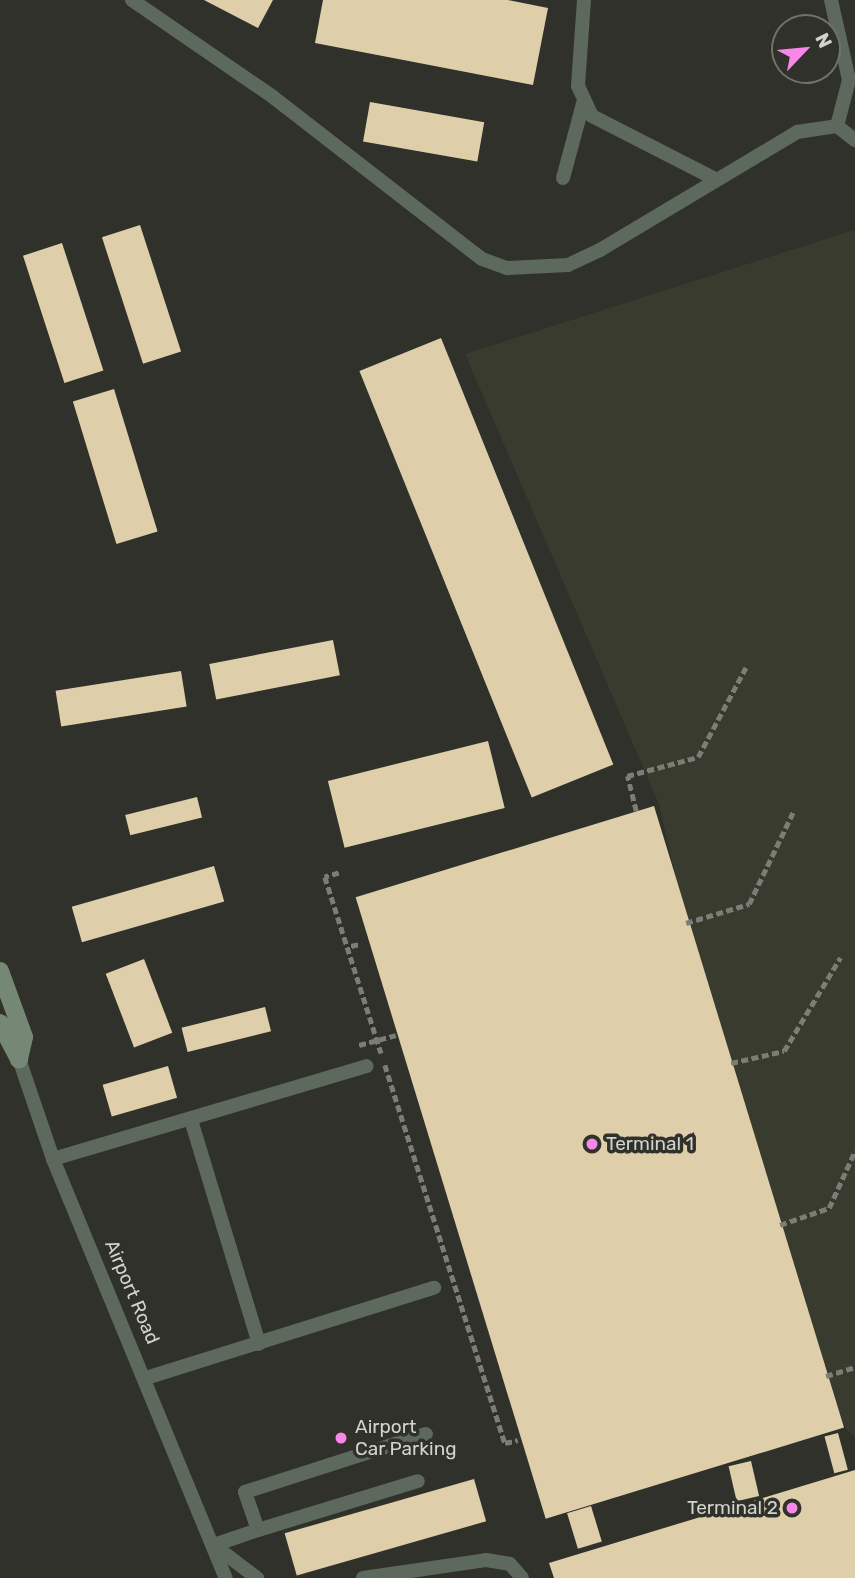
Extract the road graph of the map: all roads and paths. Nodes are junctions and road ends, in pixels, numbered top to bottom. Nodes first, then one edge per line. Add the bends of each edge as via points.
1 (132, 0) edge
2 (584, 0) edge
3 (831, 0) edge
4 (583, 103) junction
5 (837, 126) junction
6 (855, 140) edge
7 (563, 178) dead end
8 (717, 180) junction
9 (746, 667) dead end
10 (636, 811) dead end
11 (793, 812) dead end
12 (339, 873) dead end
13 (686, 923) dead end
14 (359, 944) dead end
15 (351, 946) junction
16 (840, 958) dead end
17 (0, 971) edge
18 (7, 1010) edge
19 (0, 1023) edge
20 (396, 1035) dead end
21 (377, 1040) junction
22 (10, 1042) edge
23 (359, 1045) dead end
24 (19, 1059) joint
25 (731, 1063) dead end
26 (366, 1066) dead end
27 (191, 1120) junction
28 (855, 1152) edge
29 (53, 1159) junction
30 (780, 1225) dead end
31 (434, 1287) dead end
32 (259, 1344) junction
33 (855, 1367) edge
34 (826, 1376) dead end
35 (146, 1378) junction
36 (426, 1433) dead end
37 (518, 1440) dead end
38 (418, 1481) dead end
39 (258, 1530) junction
40 (214, 1545) junction
41 (226, 1578) edge
42 (257, 1578) edge
43 (363, 1578) edge
44 (522, 1578) edge

1 - 8 lane via 273,97 482,259 506,268 568,265
2 - 4 lane
3 - 5 lane via 849,80
4 - 7 lane
4 - 8 lane via 608,128
5 - 6 lane
5 - 8 lane via 797,132
9 - 10 path via 698,757 627,776
11 - 13 path via 749,904
12 - 15 path via 325,877 344,946
14 - 15 path
15 - 21 path
16 - 25 path via 784,1051
17 - 18 main road
18 - 22 main road
19 - 22 main road
20 - 21 path
21 - 23 path
21 - 37 path via 505,1443
22 - 24 main road
24 - 29 lane, Airport Road
26 - 27 lane
27 - 29 lane
27 - 32 lane
28 - 30 path via 829,1208
29 - 35 lane, Airport Road
31 - 32 lane
32 - 35 lane
33 - 34 path
35 - 40 lane, Airport Road
36 - 39 lane via 246,1492
38 - 39 lane
39 - 40 lane
40 - 41 lane, Airport Road
40 - 42 lane
43 - 44 lane via 486,1560 510,1564

